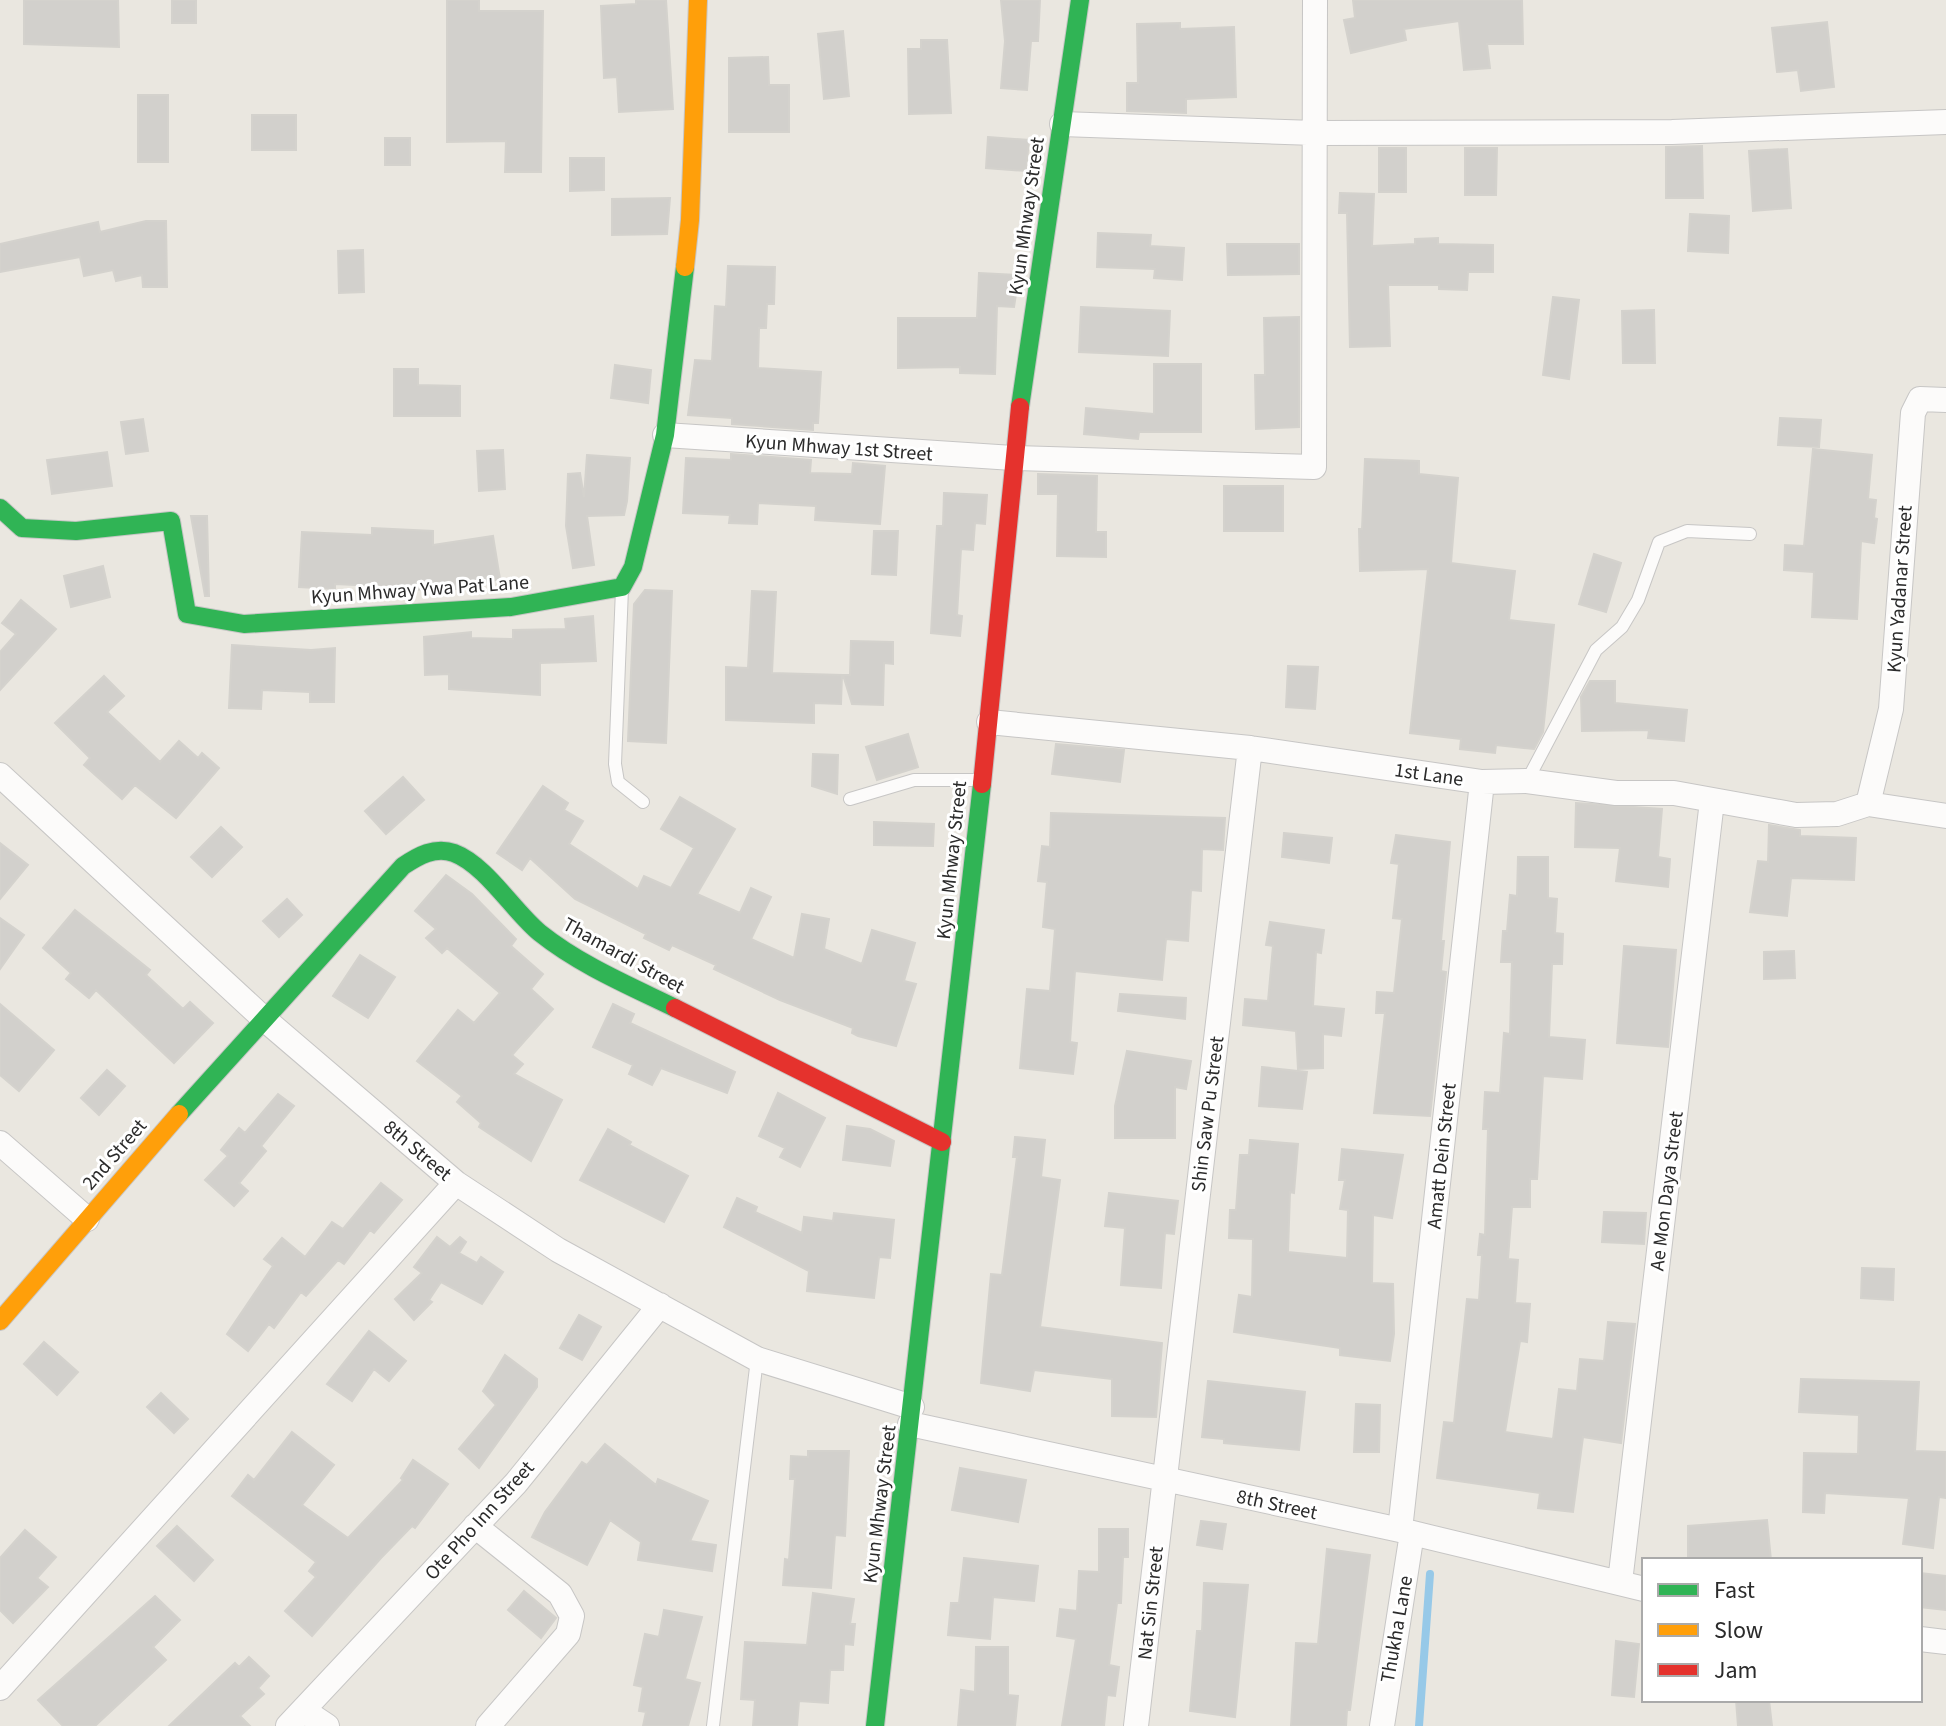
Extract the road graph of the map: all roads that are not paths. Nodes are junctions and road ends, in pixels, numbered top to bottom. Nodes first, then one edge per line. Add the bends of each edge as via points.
1 (698, 0) edge
2 (1080, 0) edge
3 (1315, 0) edge
4 (1946, 122) edge
5 (1062, 124) junction
6 (1315, 133) junction
7 (1946, 400) edge
8 (665, 435) junction
9 (1013, 458) junction
10 (0, 508) edge
11 (1750, 534) dead end
12 (622, 587) junction
13 (989, 722) junction
14 (1250, 748) junction
15 (0, 775) edge
16 (982, 780) junction
17 (1527, 781) junction
18 (1482, 782) junction
19 (850, 799) dead end
20 (1712, 801) junction
21 (643, 802) dead end
22 (1868, 804) junction
23 (1946, 816) edge
24 (263, 1018) junction
25 (942, 1142) junction
26 (0, 1143) edge
27 (456, 1183) junction
28 (87, 1219) junction
29 (660, 1305) junction
30 (0, 1321) edge
31 (757, 1359) junction
32 (911, 1415) junction
33 (1164, 1481) junction
34 (475, 1526) junction
35 (1406, 1531) junction
36 (1620, 1582) junction
37 (1642, 1588) edge
38 (1922, 1639) edge
39 (1946, 1642) edge
40 (0, 1688) edge
41 (296, 1718) edge
42 (327, 1726) edge
43 (488, 1726) edge
44 (713, 1726) edge
45 (875, 1726) edge
46 (1136, 1726) edge
47 (1382, 1726) edge

1 - 8 street via 690,220
2 - 5 street, Kyun Mhway Street
3 - 6 street
4 - 6 street via 1672,132
5 - 6 street
5 - 9 street, Kyun Mhway Street
6 - 9 street, Kyun Mhway 1st Street via 1314,467
7 - 22 street, Kyun Yadanar Street via 1920,399 1913,413 1891,709
8 - 9 street, Kyun Mhway 1st Street
8 - 12 street via 633,567
9 - 13 street, Kyun Mhway Street
10 - 12 street, Kyun Mhway Ywa Pat Lane via 22,528 76,531 171,521 187,614 244,624 511,607
11 - 17 lane via 1687,531 1659,542 1638,600 1622,627 1596,650
12 - 21 lane via 615,764 618,782
13 - 14 street, 1st Lane
13 - 16 street, Kyun Mhway Street
14 - 18 street, 1st Lane
14 - 33 street, Shin Saw Pu Street
15 - 24 street, 8th Street
16 - 19 lane via 914,780
16 - 25 street, Kyun Mhway Street
17 - 18 street, 1st Lane
17 - 20 street, 1st Lane
18 - 35 street, Amatt Dein Street
20 - 22 street, 1st Lane via 1796,815 1837,814
20 - 36 street, Ae Mon Daya Street
22 - 23 street
24 - 25 street, Thamardi Street via 403,866 424,852 454,853 540,933 597,969
24 - 27 street, 8th Street
24 - 28 street, 2nd Street
25 - 32 street, Kyun Mhway Street
26 - 28 street
27 - 29 street, 8th Street via 558,1250
27 - 40 street
28 - 30 street, 2nd Street
29 - 31 street, 8th Street
29 - 34 street, Ote Pho Inn Street
31 - 32 street, 8th Street
31 - 44 lane
32 - 33 street, 8th Street
32 - 45 street, Kyun Mhway Street
33 - 35 street, 8th Street
33 - 46 street, Nat Sin Street
34 - 41 street, Ote Pho Inn Street
34 - 43 street via 560,1594 572,1616 568,1634
35 - 36 street, 8th Street
35 - 47 street, Thukha Lane
36 - 37 street, 8th Street
38 - 39 street
41 - 42 street

